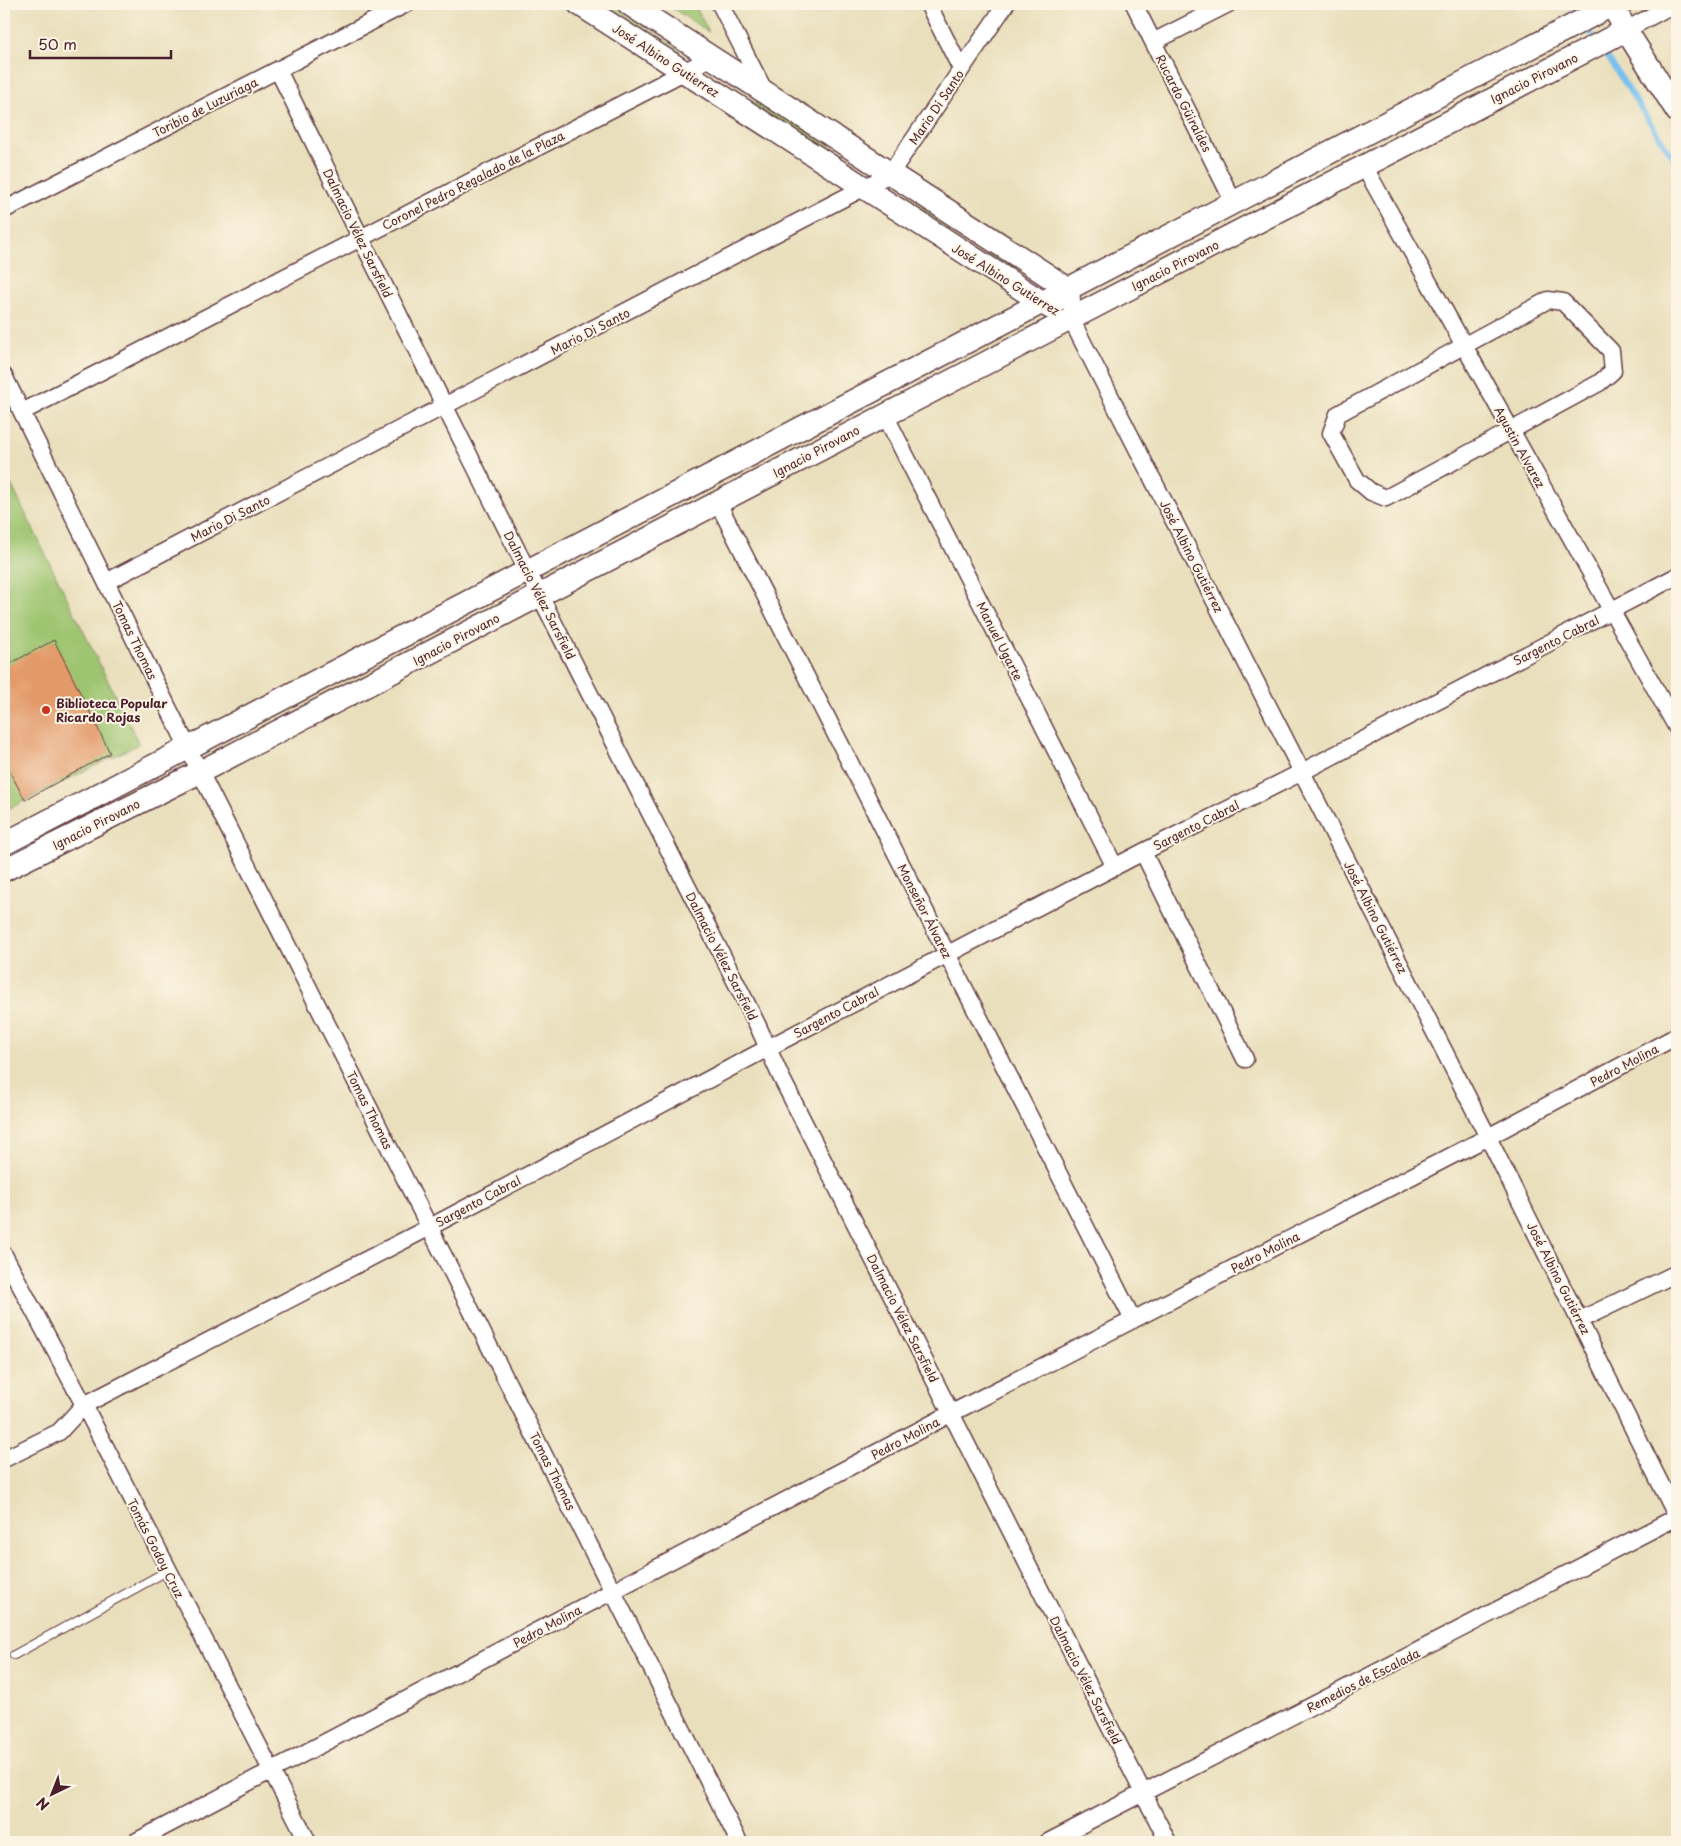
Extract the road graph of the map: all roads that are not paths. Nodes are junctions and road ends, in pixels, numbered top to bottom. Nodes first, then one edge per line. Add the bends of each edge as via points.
1 (406, 4) edge
2 (579, 4) edge
3 (629, 4) edge
4 (720, 4) edge
5 (928, 4) edge
6 (1006, 4) edge
7 (1134, 4) edge
8 (1228, 4) edge
9 (1612, 4) edge
10 (1674, 4) edge
11 (1626, 30) junction
12 (1153, 42) junction
13 (711, 57) junction
14 (961, 69) junction
15 (278, 70) junction
16 (684, 72) junction
17 (765, 92) junction
18 (1677, 111) edge
19 (1364, 166) junction
20 (890, 174) junction
21 (864, 189) junction
22 (1258, 190) junction
23 (1234, 203) junction
24 (4, 210) edge
25 (1272, 214) junction
26 (1210, 215) junction
27 (360, 238) junction
28 (1222, 240) junction
29 (1068, 289) junction
30 (1041, 303) junction
31 (1071, 319) junction
32 (1464, 346) junction
33 (4, 376) edge
34 (445, 406) junction
35 (22, 412) junction
36 (885, 415) junction
37 (1512, 431) junction
38 (718, 503) junction
39 (528, 571) junction
40 (1677, 576) edge
41 (106, 582) junction
42 (539, 595) junction
43 (1612, 611) junction
44 (1677, 728) edge
45 (188, 748) junction
46 (200, 772) junction
47 (1302, 772) junction
48 (4, 844) edge
49 (1143, 852) junction
50 (1115, 867) junction
51 (4, 870) edge
52 (947, 954) junction
53 (1677, 1036) edge
54 (768, 1048) junction
55 (1245, 1059) dead end
56 (1488, 1136) junction
57 (430, 1227) junction
58 (4, 1255) edge
59 (1677, 1273) edge
60 (1133, 1320) junction
61 (1580, 1320) junction
62 (84, 1405) junction
63 (952, 1413) junction
64 (4, 1459) edge
65 (1677, 1517) edge
66 (168, 1571) junction
67 (614, 1590) junction
68 (14, 1655) dead end
69 (272, 1771) junction
70 (1143, 1794) junction
71 (135, 1842) edge
72 (308, 1842) edge
73 (739, 1842) edge
74 (1048, 1842) edge
75 (1168, 1842) edge

1 - 15 street, Toribio de Luzuriaga
2 - 16 street, José Albino Gutierrez
3 - 13 street, José Albino Gutierrez
4 - 17 street
5 - 14 street
6 - 14 street, Mario Di Santo
7 - 12 street, Rucardo Güiraldes
8 - 12 street
9 - 11 street
9 - 22 street, Ignacio Pirovano
10 - 11 street
11 - 18 street
11 - 19 street, Ignacio Pirovano
12 - 23 street, Rucardo Güiraldes
13 - 16 street, Coronel Pedro Regalado de la Plaza
13 - 17 street, José Albino Gutierrez
14 - 20 street, Mario Di Santo
15 - 24 street, Toribio de Luzuriaga
15 - 27 street, Dalmacio Vélez Sarsfield
16 - 21 street, José Albino Gutierrez
16 - 27 street, Coronel Pedro Regalado de la Plaza
17 - 20 street, José Albino Gutierrez
19 - 25 street, Ignacio Pirovano
19 - 32 street, Agustin Alvarez
20 - 21 street, Mario Di Santo
20 - 29 street, José Albino Gutierrez
21 - 30 street, José Albino Gutierrez
21 - 34 street, Mario Di Santo
22 - 23 street, Ignacio Pirovano
22 - 25 street
23 - 26 street, Ignacio Pirovano
25 - 28 street, Ignacio Pirovano
26 - 28 street
26 - 29 street, Ignacio Pirovano
27 - 34 street, Dalmacio Vélez Sarsfield
27 - 35 street, Coronel Pedro Regalado de la Plaza
28 - 31 street, Ignacio Pirovano
29 - 30 street, Ignacio Pirovano
29 - 31 street, José Albino Gutierrez
30 - 31 street, José Albino Gutierrez
30 - 39 street, Ignacio Pirovano
31 - 36 street, Ignacio Pirovano
31 - 47 street, José Albino Gutiérrez
32 - 37 street, Agustin Alvarez
32 - 37 street via 1548,300 1563,302 1611,351 1614,371
32 - 37 street via 1338,414 1331,433 1357,480 1371,492 1386,498
33 - 35 street, Tomas Thomas
34 - 39 street, Dalmacio Vélez Sarsfield
34 - 41 street, Mario Di Santo
35 - 41 street, Tomas Thomas
36 - 38 street, Ignacio Pirovano
36 - 50 street, Manuel Ugarte
37 - 43 street, Agustin Alvarez
38 - 42 street, Ignacio Pirovano
38 - 52 street, Monseñor Álvarez
39 - 42 street, Dalmacio Vélez Sarsfield
39 - 45 street, Ignacio Pirovano
40 - 43 street, Sargento Cabral
41 - 45 street, Tomas Thomas
42 - 46 street, Ignacio Pirovano
42 - 54 street, Dalmacio Vélez Sarsfield
43 - 44 street, Agustin Alvarez
43 - 47 street, Sargento Cabral
45 - 46 street, Tomas Thomas
45 - 48 street, Ignacio Pirovano
46 - 51 street, Ignacio Pirovano
46 - 57 street, Tomas Thomas
47 - 49 street, Sargento Cabral
47 - 56 street, José Albino Gutiérrez
49 - 50 street, Sargento Cabral
49 - 55 street
50 - 52 street, Sargento Cabral
52 - 54 street, Sargento Cabral
52 - 60 street, Monseñor Álvarez
53 - 56 street, Pedro Molina
54 - 57 street, Sargento Cabral
54 - 63 street, Dalmacio Vélez Sarsfield
56 - 60 street, Pedro Molina
56 - 61 street, José Albino Gutiérrez
57 - 62 street, Sargento Cabral
57 - 67 street, Tomas Thomas
58 - 62 street, Tomás Godoy Cruz
59 - 61 street
60 - 63 street, Pedro Molina
61 - 65 street, José Albino Gutiérrez
62 - 64 street, Sargento Cabral via 59,1432
62 - 66 street, Tomás Godoy Cruz
63 - 67 street, Pedro Molina
63 - 70 street, Dalmacio Vélez Sarsfield
65 - 70 street, Remedios de Escalada
66 - 68 lane
66 - 69 street, Tomás Godoy Cruz
67 - 69 street, Pedro Molina
67 - 73 street, Tomas Thomas
69 - 71 street, Pedro Molina
69 - 72 street, Tomás Godoy Cruz
70 - 74 street, Remedios de Escalada
70 - 75 street, Dalmacio Vélez Sarsfield

